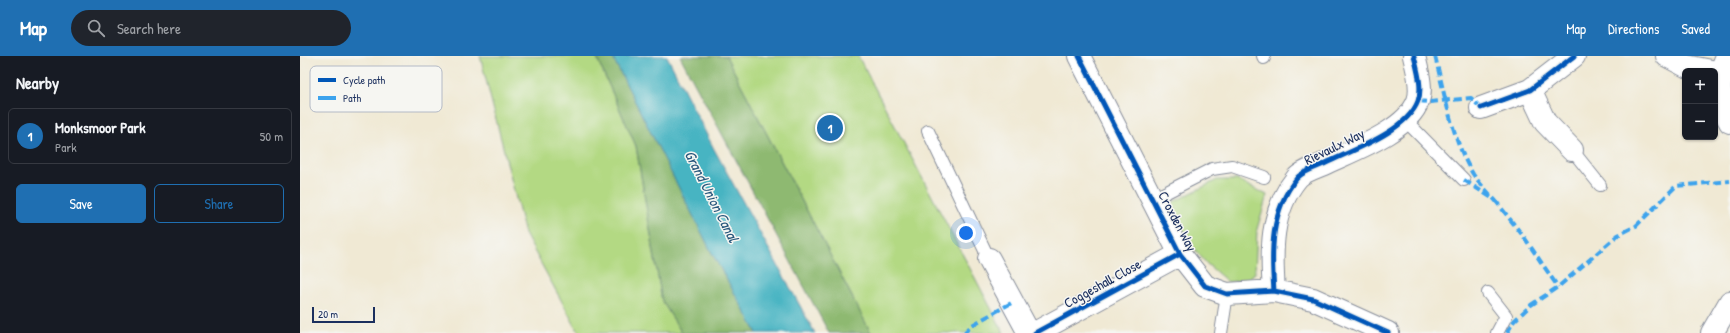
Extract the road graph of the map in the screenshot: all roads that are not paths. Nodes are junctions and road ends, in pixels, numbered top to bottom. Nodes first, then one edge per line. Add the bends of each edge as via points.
1 (1079, 56) edge
2 (1414, 56) edge
3 (1574, 56) edge
4 (1668, 56) edge
5 (1718, 68) edge
6 (1530, 90) junction
7 (1481, 108) dead end
8 (1405, 120) junction
9 (1730, 122) edge
10 (928, 131) dead end
11 (1572, 150) joint
12 (1264, 177) dead end
13 (1464, 180) dead end
14 (1600, 185) dead end
15 (1153, 199) junction
16 (1180, 254) junction
17 (989, 259) joint
18 (1274, 292) junction
19 (1488, 293) dead end
20 (1227, 294) junction
21 (1730, 302) edge
22 (1029, 333) edge
23 (1035, 333) edge
24 (1221, 333) edge
25 (1388, 333) edge
26 (1497, 333) edge
27 (1712, 333) edge

1 - 15 street, Croxden Way
2 - 8 street, Rievaulx Way via 1419,82 1418,101
3 - 6 street
4 - 5 street via 1686,66
5 - 9 street via 1720,93
6 - 7 street
6 - 11 street via 1545,122
8 - 13 lane
8 - 18 street, Rievaulx Way via 1384,135 1298,177 1283,199 1275,221 1272,255
10 - 17 lane
11 - 14 lane
12 - 15 lane via 1232,166 1212,169
15 - 16 street, Croxden Way
16 - 20 street, Croxden Way via 1206,286
16 - 23 street, Coggeshall Close
17 - 22 street
18 - 20 street, Croxden Way
18 - 25 street, Croxden Way via 1313,299
19 - 26 lane via 1506,316
20 - 24 lane
21 - 27 street

